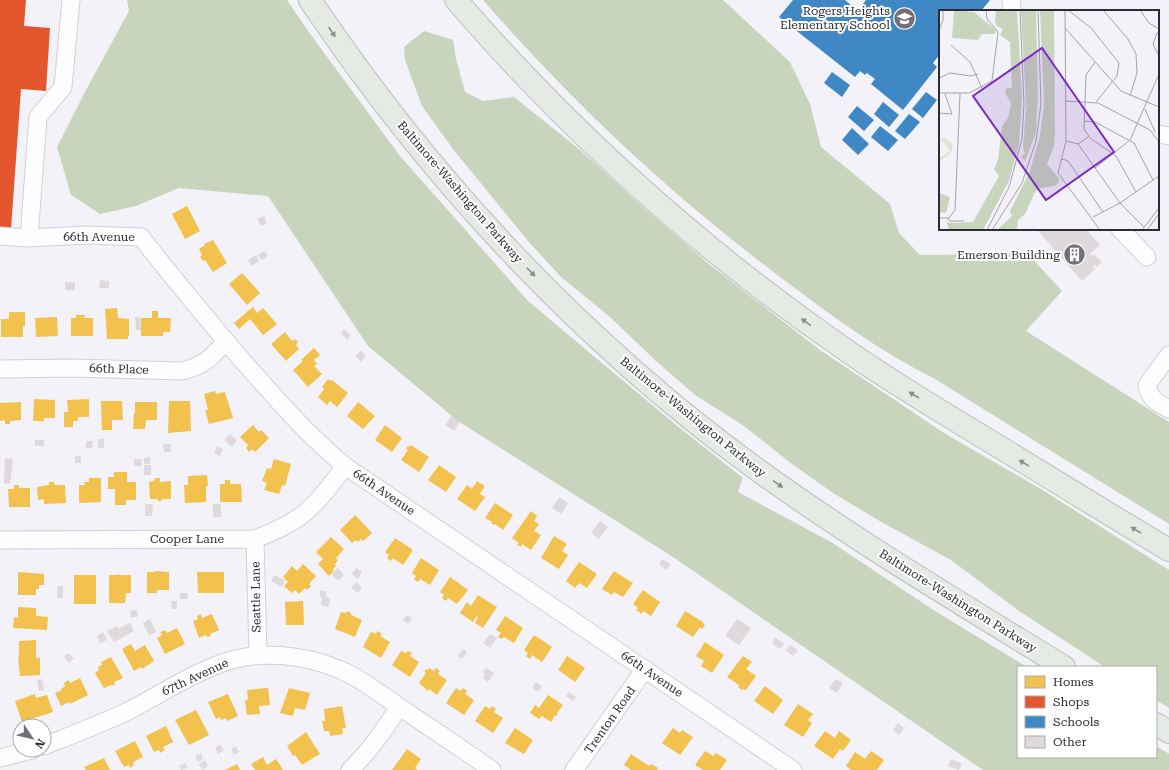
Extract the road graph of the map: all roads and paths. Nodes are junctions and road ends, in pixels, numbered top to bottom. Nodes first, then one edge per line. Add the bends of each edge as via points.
1 (71, 0) edge
2 (310, 0) edge
3 (456, 0) edge
4 (1011, 0) edge
5 (1011, 10) edge
6 (1159, 134) edge
7 (1169, 136) edge
8 (1121, 230) edge
9 (0, 236) edge
10 (29, 238) junction
11 (1147, 257) dead end
12 (226, 341) junction
13 (1169, 355) edge
14 (0, 369) edge
15 (1169, 409) edge
16 (345, 466) junction
17 (255, 539) junction
18 (0, 540) edge
19 (1169, 550) edge
20 (258, 655) junction
21 (1062, 666) edge
22 (645, 669) junction
23 (398, 707) junction
24 (1157, 725) edge
25 (1169, 732) edge
26 (52, 743) edge
27 (12, 755) edge
28 (0, 758) edge
29 (350, 770) edge
30 (492, 770) edge
31 (574, 770) edge
32 (793, 770) edge

1 - 10 street via 63,87 38,117
2 -> 21 highway, Baltimore-Washington Parkway via 343,50 438,171 524,266 621,360 680,410 813,510
19 -> 3 highway via 841,347 711,250 593,145 529,81
4 - 5 street
6 - 7 street
8 - 11 street
9 - 10 street, 66th Avenue
10 - 12 street, 66th Avenue via 86,235 141,237
12 - 14 street, 66th Place via 206,362 182,371
12 - 16 street, 66th Avenue via 284,408
13 - 15 street via 1147,385 1148,393 1155,401
16 - 17 street, Cooper Lane via 306,512 286,526
16 - 22 street, 66th Avenue
17 - 18 street, Cooper Lane
17 - 20 street, Seattle Lane
20 - 23 street, 67th Avenue via 312,660 338,669
20 - 26 street, 67th Avenue via 237,658 203,671 128,711
22 - 31 street, Trenton Road
22 - 32 street, 66th Avenue
23 - 29 street via 372,746
23 - 30 street, 67th Avenue
24 - 25 highway
27 - 28 street

